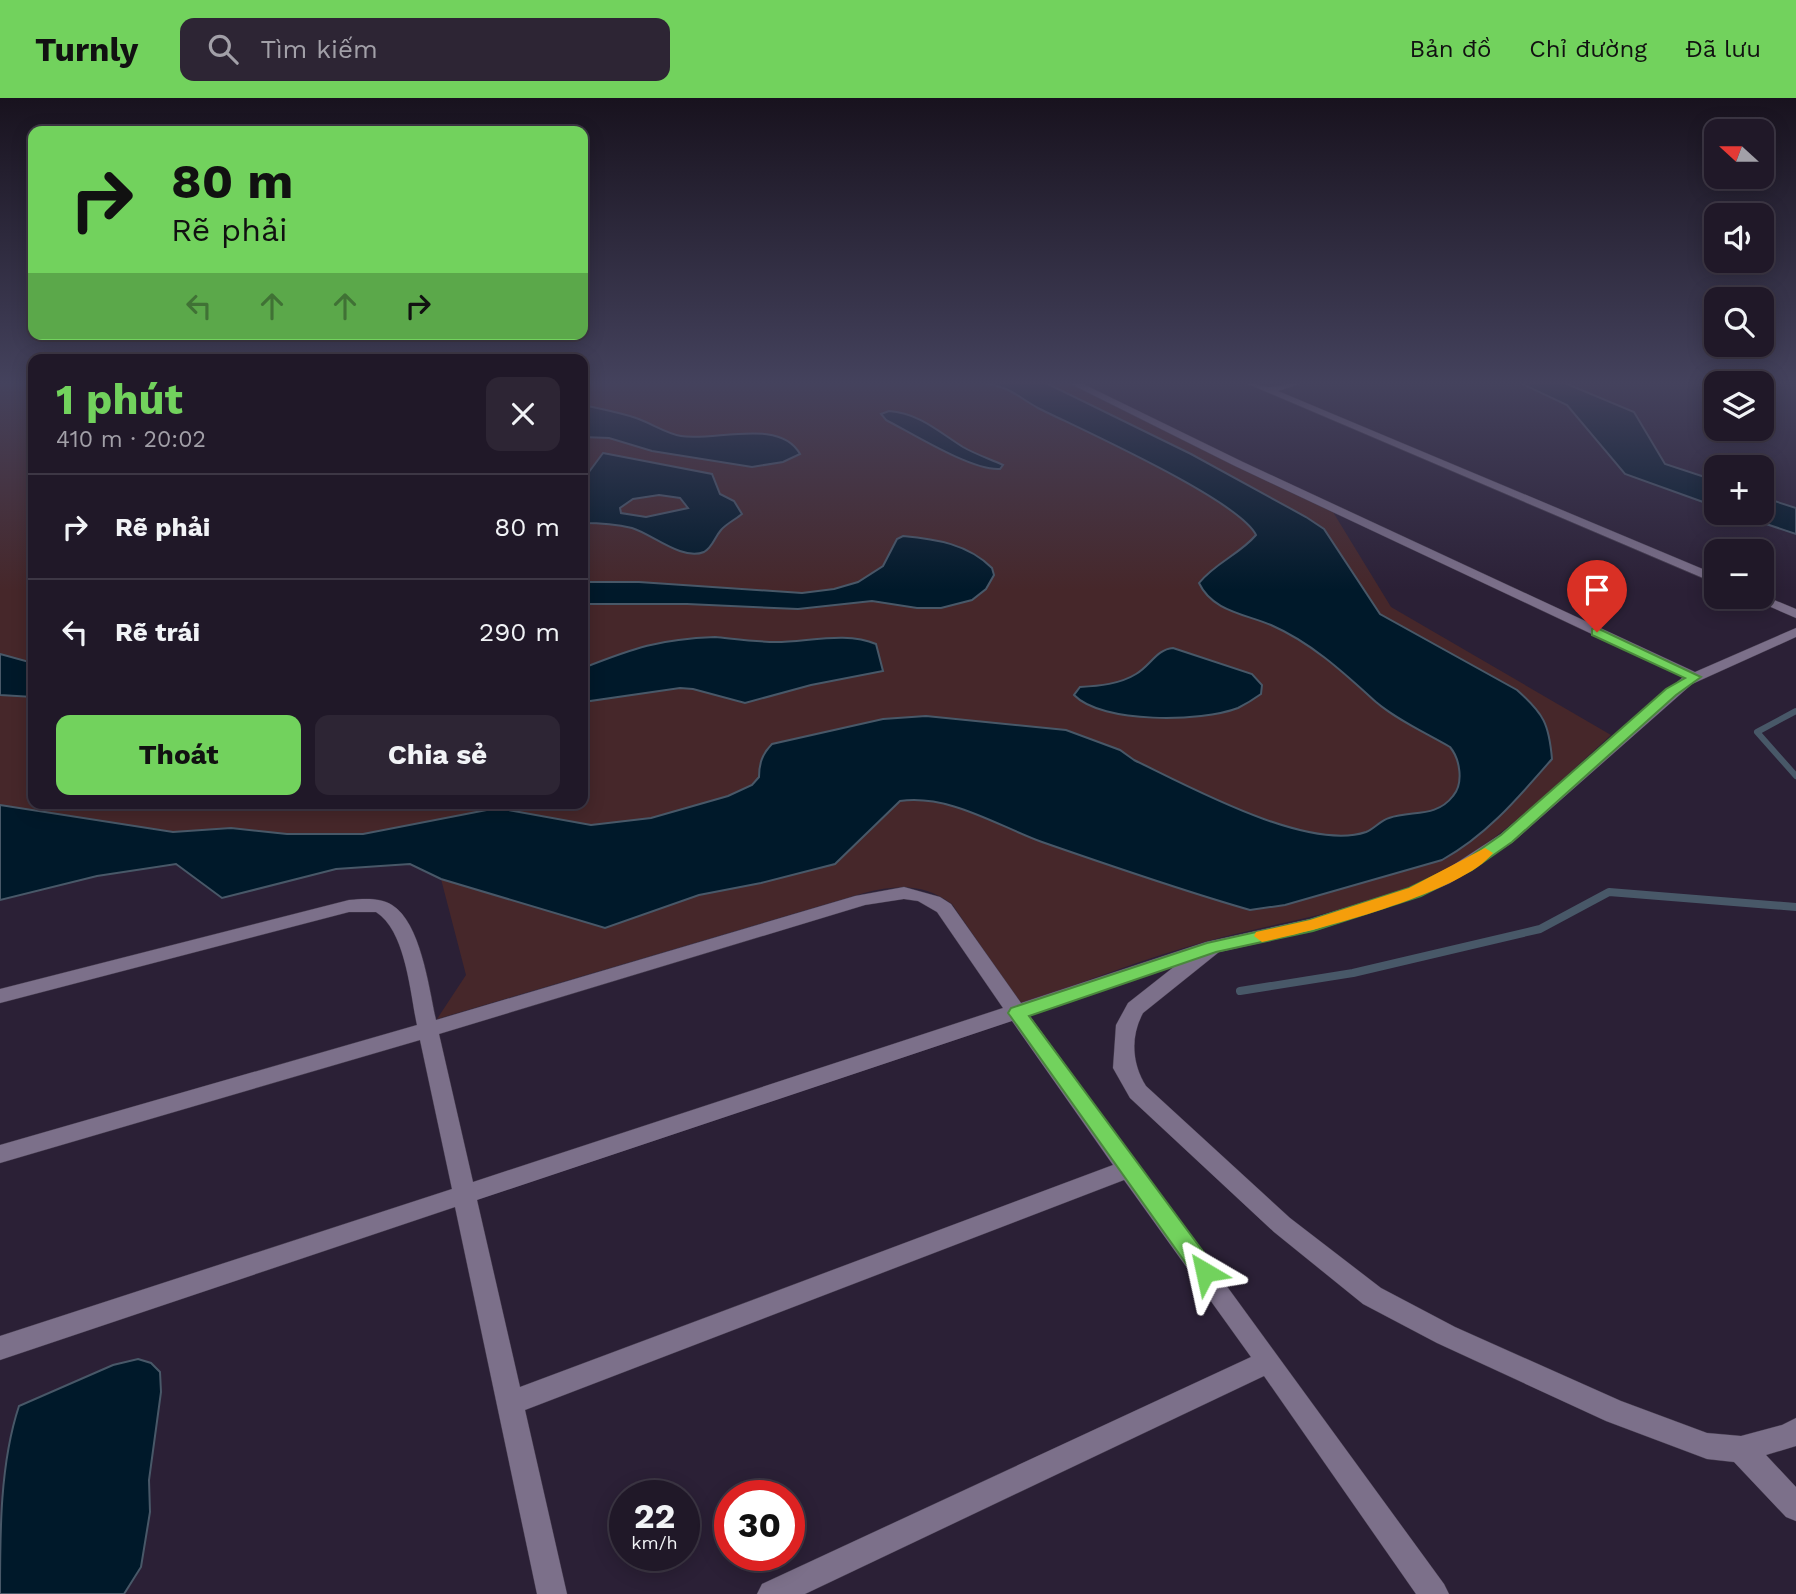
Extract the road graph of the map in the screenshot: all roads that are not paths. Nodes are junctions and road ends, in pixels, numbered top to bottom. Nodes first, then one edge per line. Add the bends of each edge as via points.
1 (1213, 451) edge
2 (1412, 451) edge
3 (1704, 574) edge
4 (1774, 605) edge
5 (1796, 614) edge
6 (1796, 632) edge
7 (1695, 677) junction
8 (1213, 947) junction
9 (0, 996) edge
10 (1017, 1013) junction
11 (428, 1029) junction
12 (0, 1154) edge
13 (1128, 1169) junction
14 (464, 1194) junction
15 (0, 1348) edge
16 (1269, 1361) junction
17 (510, 1404) junction
18 (1796, 1431) edge
19 (1741, 1449) junction
20 (1796, 1507) edge
21 (552, 1594) edge
22 (772, 1594) edge
23 (1434, 1594) edge

1 - 7 street
2 - 3 street
4 - 5 street
6 - 7 street
7 - 8 street via 1671,692 1507,838 1466,866 1415,892 1313,925
8 - 10 street
8 - 19 street via 1135,1008 1126,1025 1124,1068 1138,1092 1282,1225 1372,1296 1615,1412 1707,1446
9 - 11 street via 374,903 390,911 410,947
10 - 11 street via 944,908 934,900 904,892 861,900
10 - 13 street
10 - 14 street
11 - 12 street
11 - 14 street
13 - 16 street
13 - 17 street
14 - 15 street
14 - 17 street
16 - 22 street
16 - 23 street
17 - 21 street
18 - 19 street
19 - 20 street

